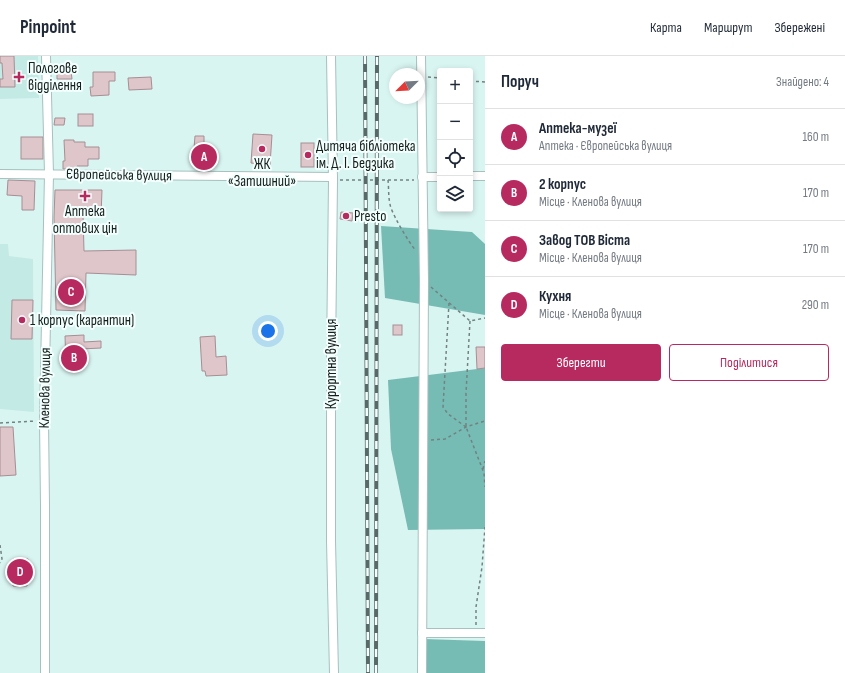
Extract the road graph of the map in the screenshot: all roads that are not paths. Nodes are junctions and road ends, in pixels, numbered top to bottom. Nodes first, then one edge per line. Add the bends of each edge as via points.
1 (46, 56) edge
2 (331, 56) edge
3 (421, 56) edge
4 (0, 174) edge
5 (49, 174) junction
6 (437, 176) edge
7 (473, 176) edge
8 (485, 176) edge
9 (333, 179) junction
10 (422, 179) junction
11 (422, 632) junction
12 (485, 633) edge
13 (45, 673) edge
14 (334, 673) edge
15 (422, 673) edge

1 - 5 street, Кленова вулиця
2 - 9 street, Курортна вулиця
3 - 10 street
4 - 5 street, Європейська вулиця
5 - 9 street, Європейська вулиця
5 - 13 street, Кленова вулиця via 44,420
6 - 10 street
7 - 8 street
9 - 14 street, Курортна вулиця via 331,533
10 - 11 street
11 - 12 street
11 - 15 street

